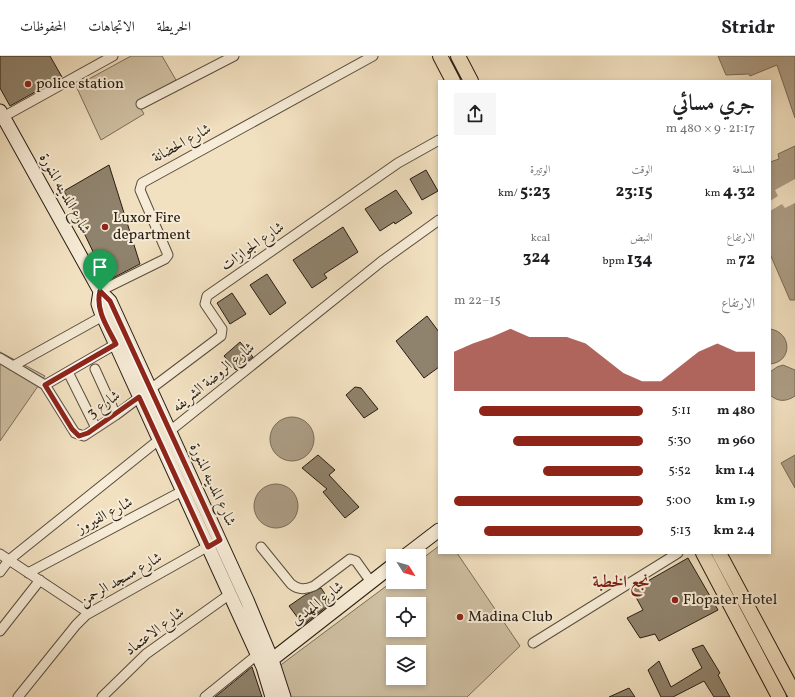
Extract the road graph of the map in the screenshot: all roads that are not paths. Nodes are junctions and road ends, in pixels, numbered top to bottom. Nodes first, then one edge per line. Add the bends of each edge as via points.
1 (113, 56) edge
2 (234, 56) edge
3 (372, 56) edge
4 (440, 56) edge
5 (458, 56) edge
6 (452, 80) edge
7 (470, 80) edge
8 (141, 104) dead end
9 (2, 114) edge
10 (438, 141) edge
11 (438, 221) edge
12 (100, 291) junction
13 (103, 316) junction
14 (116, 344) junction
15 (0, 358) edge
16 (13, 366) junction
17 (95, 369) dead end
18 (68, 372) junction
19 (45, 385) junction
20 (150, 389) junction
21 (139, 397) junction
22 (116, 415) junction
23 (96, 428) junction
24 (170, 432) junction
25 (159, 440) junction
26 (194, 485) junction
27 (182, 491) junction
28 (438, 531) edge
29 (220, 540) junction
30 (208, 547) junction
31 (262, 547) dead end
32 (414, 549) edge
33 (0, 554) edge
34 (676, 554) edge
35 (704, 554) edge
36 (720, 554) edge
37 (9, 560) junction
38 (386, 570) edge
39 (0, 572) edge
40 (28, 573) junction
41 (40, 580) junction
42 (371, 582) junction
43 (230, 594) junction
44 (89, 613) junction
45 (0, 631) edge
46 (533, 643) dead end
47 (257, 655) junction
48 (267, 664) junction
49 (795, 695) edge
50 (18, 697) edge
51 (102, 697) edge
52 (205, 697) edge
53 (272, 697) edge
54 (284, 697) edge
55 (779, 697) edge

1 - 9 street
2 - 8 street
3 - 12 street, شارع الحضانة via 142,183 140,190 168,255 165,259
4 - 6 main road
5 - 7 main road
9 - 12 main road, شارع المدينه المنورة
10 - 20 street, شارع الجوازات via 398,163 206,296 205,304 222,329 221,336
11 - 24 street, شارع الروضة الشريفه via 382,261
12 - 13 main road, شارع المدينه المنورة via 98,304
12 - 20 main road, شارع المدينه المنورة via 110,301
13 - 14 main road, شارع المدينه المنورة
13 - 16 street
14 - 18 street
14 - 21 main road, شارع المدينه المنورة
15 - 16 street, شارع 3
16 - 19 street, شارع 3
17 - 22 street
18 - 19 street
18 - 23 street
19 - 23 street, شارع 3 via 75,433 84,436
20 - 21 street, شارع الجوازات
20 - 24 main road, شارع المدينه المنورة
21 - 22 street, شارع 3
21 - 25 main road, شارع المدينه المنورة
22 - 23 street, شارع 3
24 - 25 street, شارع الروضة الشريفه
24 - 26 main road, شارع المدينه المنورة
25 - 27 main road, شارع المدينه المنورة
25 - 37 street, شارع الروضة الشريفه
26 - 27 street, شارع الفيروز
26 - 29 main road, شارع المدينه المنورة
27 - 30 main road, شارع المدينه المنورة
27 - 40 street, شارع الفيروز
28 - 32 main road
29 - 30 street, شارع مسجد الرحمن
29 - 48 main road, شارع المدينه المنورة
30 - 43 main road, شارع المدينه المنورة
30 - 44 street, شارع مسجد الرحمن
31 - 42 street via 296,588 308,589 314,586 350,559 356,561
33 - 37 street
34 - 46 street
35 - 55 main road
36 - 49 main road
37 - 39 street, شارع الروضة الشريفه
37 - 40 street
38 - 42 main road, شارع المهدى
40 - 41 street
41 - 44 street
41 - 45 street
42 - 48 main road, شارع المهدى
43 - 47 main road, شارع المدينه المنورة
43 - 51 street, شارع الاعتماد via 146,654
44 - 50 street, شارع مسجد الرحمن via 76,625
47 - 48 main road, شارع المدينه المنورة
47 - 52 street
48 - 53 main road, شارع المدينه المنورة
48 - 54 main road, شارع المدينه المنورة

